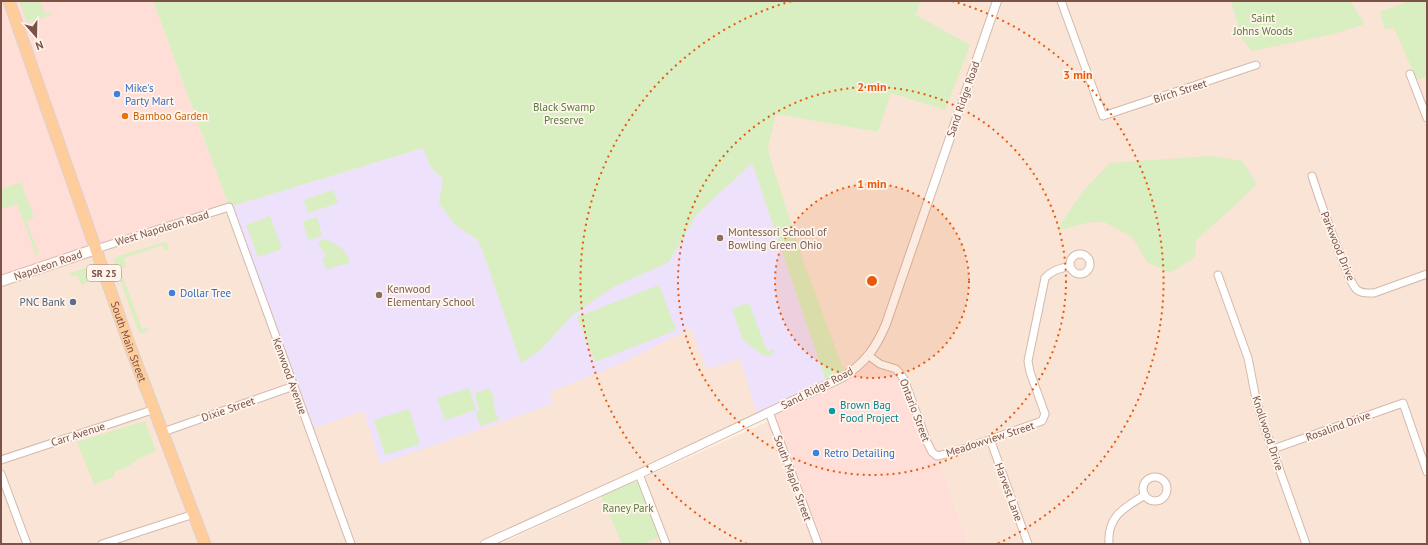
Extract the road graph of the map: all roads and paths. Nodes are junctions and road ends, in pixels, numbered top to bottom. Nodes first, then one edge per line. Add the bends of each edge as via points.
1 (9, 1) edge
2 (997, 1) edge
3 (1064, 2) edge
4 (1256, 66) dead end
5 (1410, 74) dead end
6 (1427, 118) edge
7 (1312, 176) dead end
8 (229, 207) joint
9 (96, 249) junction
10 (1070, 266) dead end
11 (1427, 274) edge
12 (1218, 275) dead end
13 (1, 281) edge
14 (869, 356) junction
15 (294, 386) junction
16 (155, 409) junction
17 (769, 412) junction
18 (163, 432) junction
19 (990, 439) junction
20 (1273, 449) junction
21 (937, 456) joint
22 (1, 460) edge
23 (1427, 472) edge
24 (1, 474) edge
25 (638, 474) junction
26 (1145, 495) dead end
27 (194, 514) junction
28 (502, 540) edge
29 (27, 544) edge
30 (102, 544) edge
31 (205, 544) edge
32 (351, 544) edge
33 (484, 544) edge
34 (666, 544) edge
35 (818, 544) edge
36 (1028, 544) edge
37 (1108, 544) edge
38 (1306, 544) edge

1 - 9 main road, South Main Street / SR 25
2 - 14 street, Sand Ridge Road via 886,324
3 - 4 street, Birch Street via 1103,116
5 - 6 street
7 - 11 street, Parkwood Drive via 1337,246 1356,288 1361,292 1374,293
8 - 9 street, West Napoleon Road
8 - 15 street, Kenwood Avenue
9 - 13 main road, Napoleon Road
9 - 16 main road, South Main Street / SR 25
10 - 19 street, Meadowview Street via 1056,269 1045,278 1030,348 1030,372 1045,414 1042,421
12 - 20 street, Knollwood Drive via 1248,358 1256,399
14 - 17 street, Sand Ridge Road via 843,377
14 - 21 street, Ontario Street via 880,364 896,369 904,379 927,442
15 - 18 street, Dixie Street
15 - 32 street, Kenwood Avenue
16 - 18 main road, South Main Street / SR 25
16 - 22 street, Carr Avenue
17 - 25 street, Sand Ridge Road
17 - 35 street, South Maple Street
18 - 27 main road, South Main Street / SR 25
19 - 21 street, Meadowview Street
19 - 36 street, Harvest Lane
20 - 23 street, Rosalind Drive via 1402,403
20 - 38 street, Knollwood Drive
24 - 29 street
25 - 28 street, Sand Ridge Road
25 - 34 street
26 - 37 street via 1123,509 1115,518 1110,527
27 - 30 street
27 - 31 main road, South Main Street / SR 25
28 - 33 street, Sand Ridge Road

